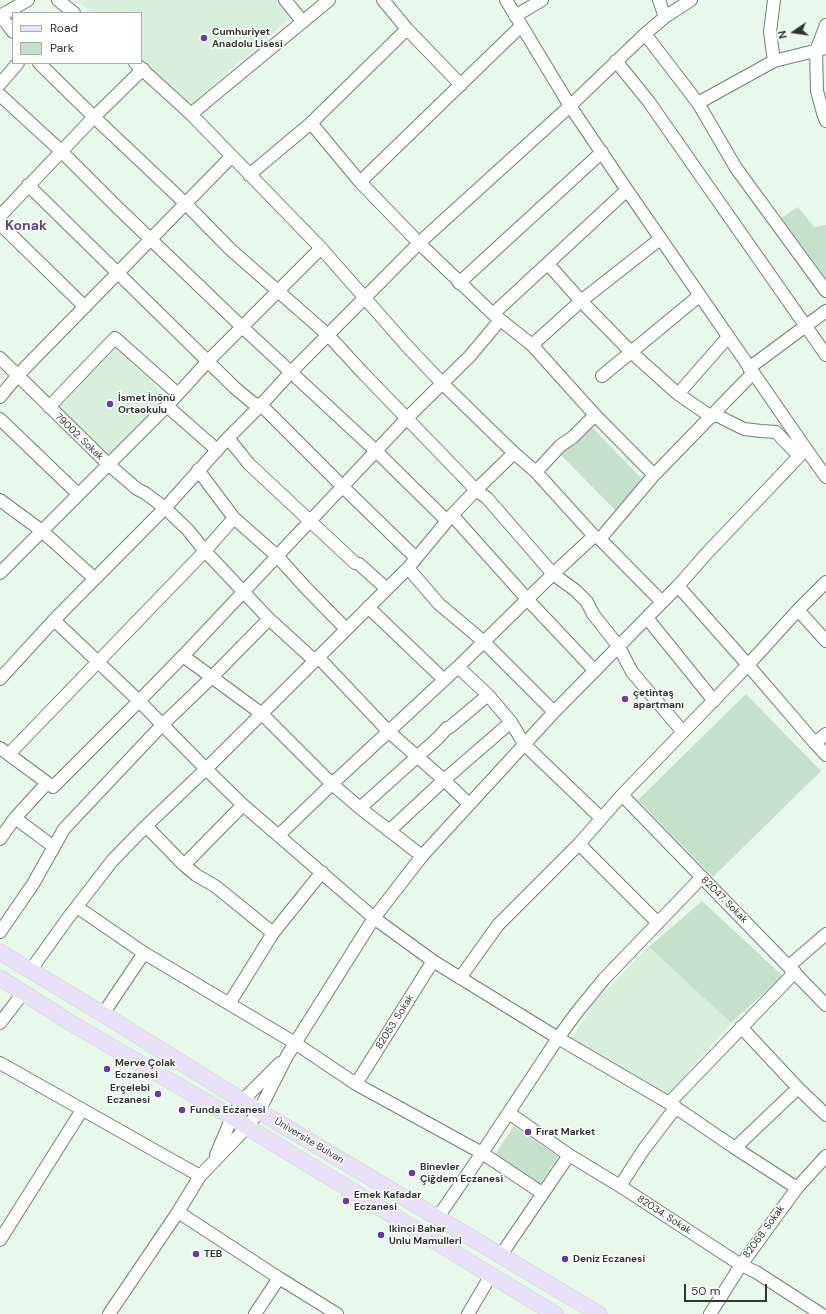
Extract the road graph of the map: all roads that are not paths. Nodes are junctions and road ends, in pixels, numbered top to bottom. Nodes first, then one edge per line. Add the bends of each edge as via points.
1 (28, 0) edge
2 (58, 0) edge
3 (285, 0) edge
4 (329, 0) edge
5 (383, 0) edge
6 (506, 0) edge
7 (542, 0) edge
8 (659, 0) edge
9 (691, 0) edge
10 (774, 0) edge
11 (70, 12) edge
12 (0, 16) edge
13 (665, 18) junction
14 (518, 21) junction
15 (303, 22) junction
16 (826, 24) edge
17 (407, 29) junction
18 (12, 31) edge
19 (645, 34) junction
20 (821, 50) edge
21 (616, 61) junction
22 (774, 61) junction
23 (17, 64) edge
24 (40, 64) edge
25 (139, 66) edge
26 (0, 84) edge
27 (461, 85) junction
28 (0, 95) edge
29 (698, 103) junction
30 (570, 106) junction
31 (191, 114) junction
32 (94, 117) junction
33 (826, 121) edge
34 (311, 123) junction
35 (61, 151) junction
36 (602, 152) junction
37 (232, 157) junction
38 (250, 175) junction
39 (360, 182) junction
40 (28, 185) junction
41 (627, 190) junction
42 (186, 204) junction
43 (0, 216) edge
44 (0, 224) edge
45 (151, 239) junction
46 (660, 239) junction
47 (419, 243) junction
48 (320, 248) junction
49 (548, 264) junction
50 (117, 273) junction
51 (459, 283) junction
52 (278, 290) junction
53 (826, 291) edge
54 (700, 296) junction
55 (365, 297) junction
56 (581, 301) junction
57 (85, 307) junction
58 (826, 310) edge
59 (496, 317) junction
60 (805, 325) junction
61 (241, 326) junction
62 (328, 334) junction
63 (728, 337) junction
64 (532, 345) junction
65 (631, 352) junction
66 (826, 355) edge
67 (0, 358) edge
68 (208, 361) junction
69 (751, 370) junction
70 (291, 372) junction
71 (18, 375) junction
72 (602, 376) dead end
73 (442, 383) junction
74 (178, 394) junction
75 (678, 394) junction
76 (0, 396) edge
77 (262, 405) junction
78 (167, 406) junction
79 (49, 407) junction
80 (595, 415) junction
81 (710, 416) junction
82 (407, 418) junction
83 (0, 419) edge
84 (228, 438) junction
85 (217, 450) junction
86 (376, 451) junction
87 (514, 453) junction
88 (802, 453) junction
89 (108, 464) junction
90 (198, 470) junction
91 (536, 472) junction
92 (654, 474) junction
93 (826, 477) edge
94 (343, 487) junction
95 (476, 490) junction
96 (78, 494) junction
97 (0, 500) edge
98 (165, 508) junction
99 (234, 518) junction
100 (450, 518) junction
101 (310, 521) junction
102 (42, 531) junction
103 (597, 537) junction
104 (205, 551) junction
105 (277, 556) junction
106 (416, 558) junction
107 (408, 568) junction
108 (0, 573) edge
109 (553, 574) junction
110 (96, 579) junction
111 (826, 582) edge
112 (678, 586) junction
113 (387, 589) junction
114 (243, 591) junction
115 (528, 600) junction
116 (662, 602) junction
117 (368, 608) junction
118 (798, 610) junction
119 (647, 618) junction
120 (269, 619) junction
121 (54, 620) junction
122 (346, 629) junction
123 (483, 641) junction
124 (826, 641) edge
125 (619, 647) junction
126 (183, 656) junction
127 (316, 659) junction
128 (98, 661) junction
129 (748, 665) junction
130 (458, 667) junction
131 (595, 670) junction
132 (438, 674) dead end
133 (212, 677) junction
134 (0, 679) edge
135 (488, 695) junction
136 (139, 701) junction
137 (714, 701) junction
138 (554, 712) junction
139 (262, 714) junction
140 (511, 722) junction
141 (162, 725) junction
142 (389, 732) junction
143 (683, 732) junction
144 (826, 734) edge
145 (524, 744) junction
146 (816, 744) junction
147 (4, 751) edge
148 (826, 755) edge
149 (417, 756) junction
150 (206, 769) junction
151 (444, 780) junction
152 (47, 783) junction
153 (332, 784) junction
154 (622, 795) junction
155 (469, 804) junction
156 (243, 805) junction
157 (360, 808) junction
158 (15, 818) junction
159 (601, 818) junction
160 (146, 826) junction
161 (390, 831) junction
162 (279, 836) junction
163 (0, 839) edge
164 (579, 844) junction
165 (54, 848) junction
166 (422, 856) junction
167 (184, 865) junction
168 (322, 872) junction
169 (701, 878) junction
170 (77, 907) junction
171 (374, 918) junction
172 (658, 923) junction
173 (0, 932) edge
174 (273, 933) junction
175 (826, 934) edge
176 (0, 952) edge
177 (144, 953) junction
178 (433, 961) junction
179 (792, 969) junction
180 (30, 971) junction
181 (0, 978) edge
182 (460, 978) junction
183 (24, 992) junction
184 (229, 1004) junction
185 (826, 1005) edge
186 (103, 1014) junction
187 (0, 1023) edge
188 (741, 1027) junction
189 (558, 1038) junction
190 (295, 1043) junction
191 (287, 1056) junction
192 (0, 1063) edge
193 (356, 1084) junction
194 (798, 1088) junction
195 (243, 1100) junction
196 (672, 1105) junction
197 (82, 1110) junction
198 (259, 1111) junction
199 (509, 1113) junction
200 (826, 1115) edge
201 (232, 1117) junction
202 (247, 1127) junction
203 (735, 1148) junction
204 (482, 1153) junction
205 (569, 1155) junction
206 (826, 1156) edge
207 (213, 1162) junction
208 (200, 1176) junction
209 (620, 1186) junction
210 (797, 1188) junction
211 (542, 1193) junction
212 (178, 1212) junction
213 (438, 1217) junction
214 (0, 1240) edge
215 (501, 1255) junction
216 (741, 1265) junction
217 (492, 1275) junction
218 (279, 1278) junction
219 (109, 1314) edge
220 (254, 1314) edge
221 (337, 1314) edge
222 (468, 1314) edge
223 (555, 1314) edge
224 (599, 1314) edge
225 (710, 1314) edge
226 (821, 1314) edge

1 - 12 street
2 - 11 street
3 - 15 street
4 - 15 street
5 - 17 street
6 - 14 street
7 - 14 street
8 - 13 street
9 - 13 street
10 - 22 street via 770,32
12 - 18 street
13 - 19 street
14 - 27 street
14 - 30 street
15 - 31 street
16 - 20 street
17 - 27 street
17 - 34 street
19 - 21 street
19 - 29 street
20 - 22 street
20 - 33 street via 818,91
21 - 30 street
21 - 60 street via 649,102
22 - 29 street
23 - 26 street
24 - 32 street
25 - 31 street
25 - 32 street
27 - 39 street
28 - 35 street
29 - 53 street via 736,168
30 - 36 street
30 - 47 street
31 - 37 street
32 - 35 street
32 - 42 street
34 - 38 street
34 - 39 street
35 - 40 street
35 - 45 street
36 - 41 street
36 - 51 street
37 - 38 street
37 - 42 street
38 - 48 street
39 - 47 street
40 - 43 street
40 - 50 street
41 - 46 street
41 - 49 street
42 - 45 street
42 - 52 street via 230,249
44 - 57 street
45 - 50 street
45 - 61 street
46 - 54 street
46 - 56 street
47 - 51 street
47 - 55 street
48 - 52 street
48 - 55 street
49 - 56 street
49 - 59 street
50 - 57 street
50 - 68 street
51 - 59 street
52 - 61 street
52 - 62 street
54 - 63 street
54 - 65 street
55 - 62 street
55 - 73 street
56 - 64 street
56 - 65 street
57 - 71 street
58 - 60 street
59 - 64 street
59 - 73 street via 470,356
60 - 66 street
60 - 69 street
61 - 68 street
61 - 70 street
62 - 70 street
62 - 82 street
63 - 69 street
63 - 75 street
64 - 80 street
65 - 72 street
65 - 75 street
67 - 71 street, 79002. Sokak
68 - 74 street
68 - 77 street via 253,403
69 - 81 street
69 - 88 street
70 - 77 street
70 - 86 street
71 - 76 street
71 - 79 street, 79002. Sokak
73 - 82 street
73 - 87 street
74 - 78 street
74 - 79 street via 114,338
75 - 81 street
77 - 84 street
77 - 94 street
78 - 85 street
78 - 89 street
79 - 89 street, 79002. Sokak
80 - 91 street via 560,446
80 - 92 street
81 - 88 street via 718,416 744,429 776,432
81 - 92 street
82 - 86 street
82 - 95 street
83 - 96 street
84 - 85 street
84 - 101 street via 249,464
85 - 90 street
86 - 94 street
86 - 100 street
87 - 91 street
87 - 95 street
88 - 93 street
88 - 112 street
89 - 96 street
89 - 98 street, 79002. Sokak via 137,489
90 - 98 street
90 - 99 street
91 - 103 street
92 - 103 street
94 - 101 street
94 - 106 street
95 - 100 street
95 - 109 street via 488,498
96 - 102 street
97 - 102 street
98 - 104 street, 79002. Sokak
98 - 110 street
99 - 104 street
99 - 105 street
100 - 106 street
100 - 115 street
101 - 105 street
101 - 113 street
102 - 108 street
102 - 110 street
103 - 109 street
103 - 116 street
104 - 114 street, 79002. Sokak
104 - 128 street
105 - 114 street
105 - 122 street
106 - 107 street
107 - 113 street
107 - 123 street via 439,604
109 - 115 street
109 - 125 street via 587,602 593,614
110 - 121 street
111 - 118 street
112 - 116 street
112 - 129 street
113 - 117 street
114 - 120 street, 79002. Sokak
114 - 126 street
115 - 123 street
115 - 131 street
116 - 119 street
117 - 122 street
117 - 132 street
118 - 124 street
118 - 129 street
119 - 125 street
119 - 137 street
120 - 127 street, 79002. Sokak
120 - 133 street
121 - 128 street
121 - 134 street
122 - 127 street
123 - 130 street
123 - 138 street
125 - 131 street
125 - 143 street via 632,672
126 - 133 street
126 - 136 street
127 - 139 street
127 - 142 street, 79002. Sokak
128 - 136 street
128 - 147 street
129 - 137 street
129 - 146 street
130 - 135 street
130 - 142 street
131 - 138 street
133 - 139 street
133 - 141 street
135 - 140 street
135 - 149 street
136 - 141 street
136 - 152 street via 53,787
137 - 143 street
138 - 145 street
139 - 150 street
139 - 153 street
140 - 145 street
140 - 151 street
141 - 150 street
141 - 165 street via 64,829
142 - 149 street, 79002. Sokak
142 - 153 street
143 - 154 street
144 - 146 street
145 - 155 street
145 - 159 street
146 - 148 street
147 - 152 street
149 - 151 street, 79002. Sokak
149 - 157 street
150 - 156 street
150 - 160 street
151 - 155 street, 79002. Sokak
151 - 161 street
152 - 158 street
153 - 157 street
153 - 162 street
154 - 159 street
154 - 169 street, 82047. Sokak
155 - 166 street
156 - 162 street
156 - 167 street
157 - 161 street
158 - 163 street
158 - 165 street
159 - 164 street
160 - 167 street
160 - 170 street via 112,861
161 - 166 street
162 - 168 street
164 - 172 street
164 - 182 street via 498,925
165 - 173 street
166 - 171 street
167 - 174 street via 215,886
168 - 171 street
168 - 174 street
169 - 172 street
169 - 179 street, 82047. Sokak
170 - 177 street
170 - 180 street
171 - 178 street
171 - 190 street
172 - 189 street via 604,978
174 - 184 street
175 - 179 street
176 - 180 main road, Üniversite Bulvarı
177 - 184 street
177 - 186 street
178 - 182 street
178 - 193 street, 82053. Sokak
179 - 185 street, 82047. Sokak
179 - 188 street
180 - 186 main road, Üniversite Bulvarı
181 - 183 main road, Üniversite Bulvarı
182 - 189 street
183 - 187 street
183 - 201 main road, Üniversite Bulvarı via 71,1023
184 - 190 street
186 - 195 main road, Üniversite Bulvarı
188 - 194 street
188 - 196 street
189 - 196 street
189 - 199 street
190 - 191 street
190 - 193 street
191 - 195 street
191 - 198 street
192 - 197 street
193 - 204 street
194 - 200 street
194 - 203 street
195 - 198 main road, Üniversite Bulvarı
195 - 201 street
196 - 203 street
196 - 209 street
197 - 208 street
197 - 214 street
198 - 202 street
198 - 213 main road, Üniversite Bulvarı
199 - 204 street
199 - 205 street, 82034. Sokak
201 - 202 main road, Üniversite Bulvarı
201 - 207 street
202 - 207 street
202 - 217 main road, Üniversite Bulvarı
203 - 210 street
204 - 211 street
204 - 213 street
205 - 209 street, 82034. Sokak
205 - 211 street
206 - 210 street, 82068. Sokak
207 - 208 street
208 - 212 street
209 - 216 street, 82034. Sokak
210 - 216 street, 82068. Sokak
211 - 215 street
212 - 218 street
212 - 219 street
213 - 215 main road, Üniversite Bulvarı
215 - 224 main road, Üniversite Bulvarı
216 - 225 street, 82068. Sokak
216 - 226 street, 82034. Sokak
217 - 222 street
217 - 223 main road, Üniversite Bulvarı
218 - 220 street
218 - 221 street

